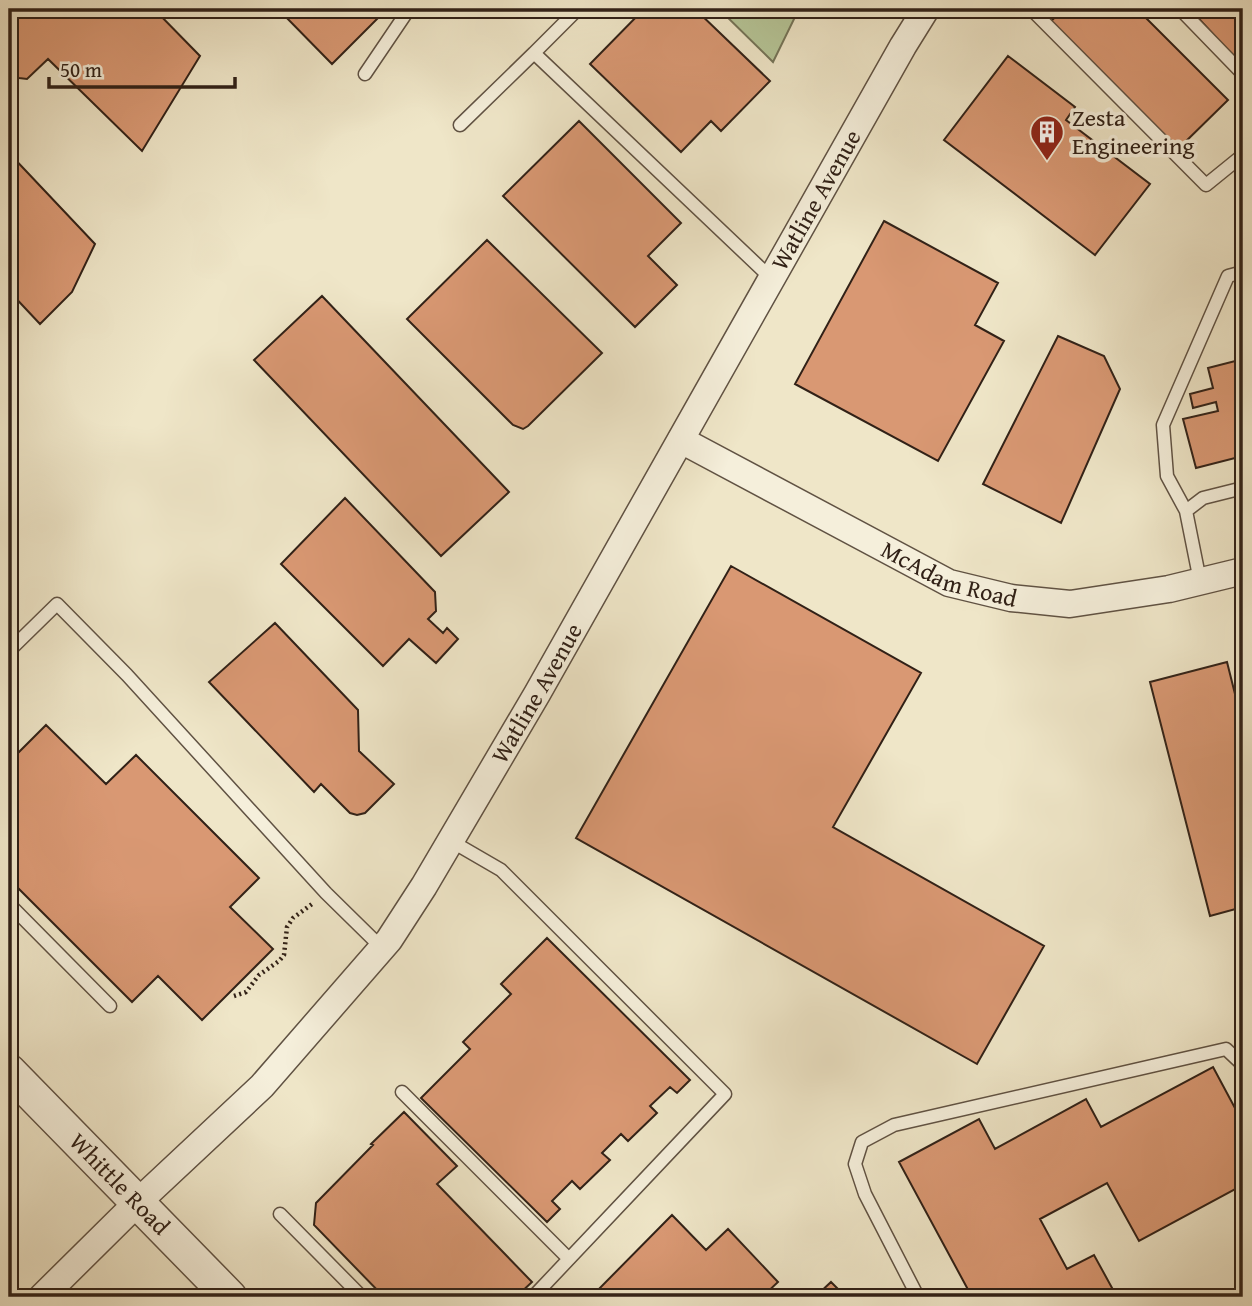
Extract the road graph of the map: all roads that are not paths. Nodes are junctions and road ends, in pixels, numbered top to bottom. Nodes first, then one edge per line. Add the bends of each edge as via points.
1 (409, 9) edge
2 (578, 9) edge
3 (926, 9) edge
4 (1031, 9) edge
5 (1180, 9) edge
6 (534, 52) junction
7 (365, 74) dead end
8 (1243, 74) edge
9 (460, 125) dead end
10 (1243, 155) edge
11 (1243, 272) edge
12 (772, 279) junction
13 (681, 440) junction
14 (1243, 488) edge
15 (1186, 511) junction
16 (1243, 571) edge
17 (1200, 581) junction
18 (9, 652) edge
19 (451, 841) junction
20 (9, 904) edge
21 (382, 948) junction
22 (110, 1006) dead end
23 (1243, 1065) edge
24 (9, 1071) edge
25 (402, 1092) dead end
26 (137, 1203) junction
27 (280, 1214) dead end
28 (569, 1259) junction
29 (42, 1297) edge
30 (230, 1297) edge
31 (362, 1297) edge
32 (533, 1297) edge
33 (918, 1297) edge

1 - 7 lane
2 - 6 lane
3 - 12 street, Watline Avenue
4 - 10 lane via 1206,186
5 - 8 lane
6 - 9 lane
6 - 12 lane
11 - 15 lane via 1228,276 1163,425 1167,476
12 - 13 street, Watline Avenue
13 - 17 street, McAdam Road via 949,583 1011,598 1070,604
13 - 19 street, Watline Avenue
14 - 15 lane via 1203,498
15 - 17 lane
16 - 17 street, McAdam Road
18 - 21 lane via 57,604
19 - 21 street, Watline Avenue
19 - 28 lane via 501,870 725,1094
20 - 22 lane
21 - 26 street, Watline Avenue via 262,1086
23 - 33 lane via 1226,1049 894,1125 862,1142 855,1164 865,1194
24 - 26 street, Whittle Road
25 - 28 lane
26 - 29 street, Watline Avenue
26 - 30 street, Whittle Road
27 - 31 lane
28 - 32 lane

